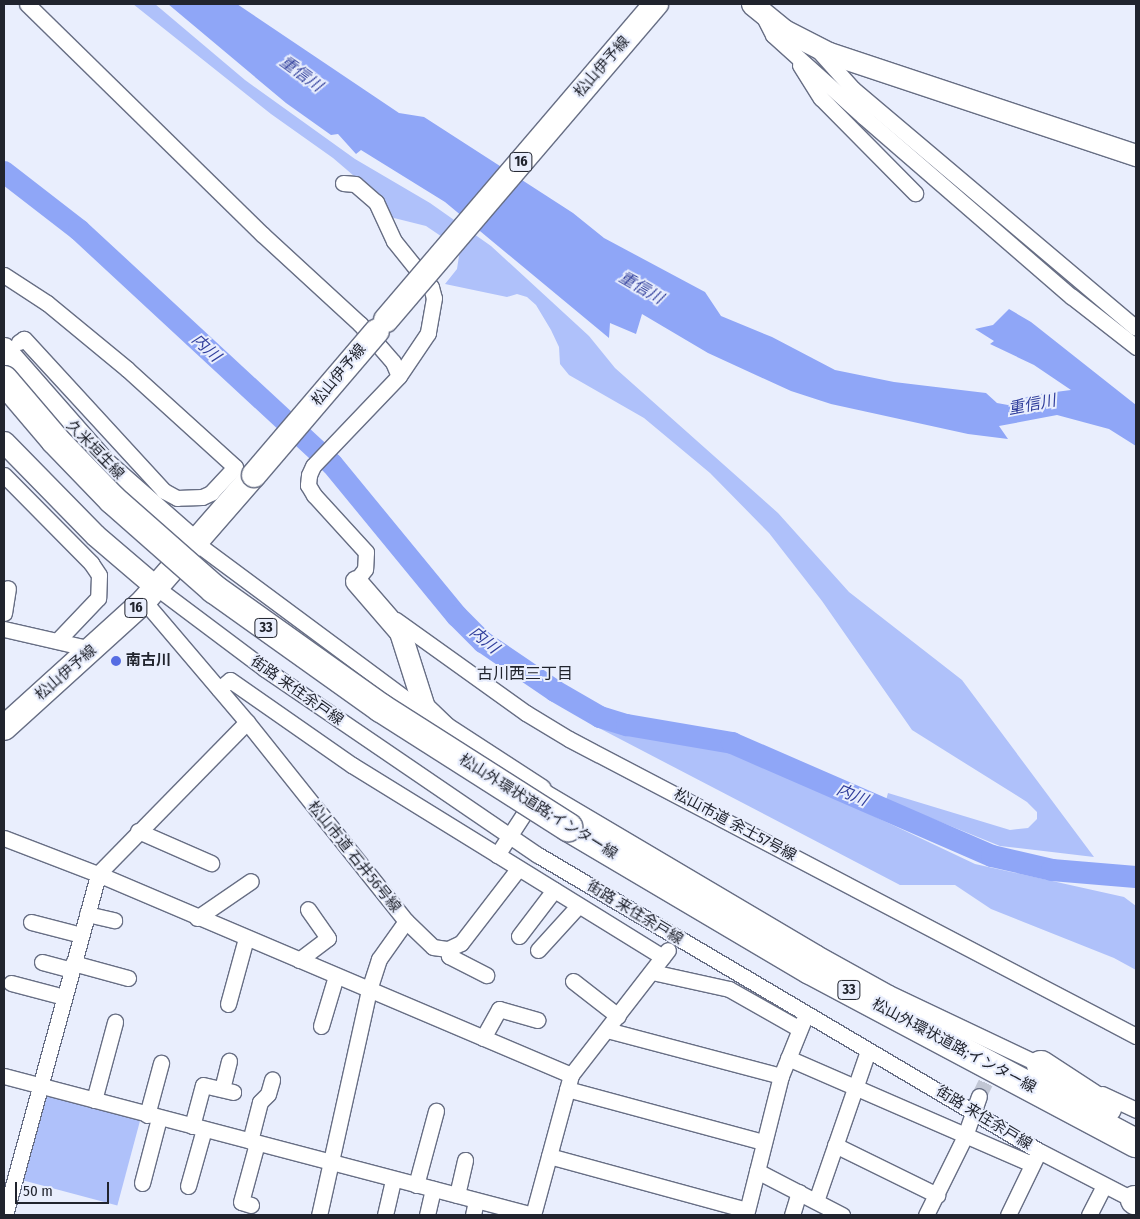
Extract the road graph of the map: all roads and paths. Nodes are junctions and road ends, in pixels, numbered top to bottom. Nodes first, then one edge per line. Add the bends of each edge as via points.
1 (27, 4) edge
2 (656, 4) edge
3 (756, 7) edge
4 (807, 53) junction
5 (1136, 155) edge
6 (343, 182) dead end
7 (916, 193) dead end
8 (4, 275) edge
9 (1136, 328) edge
10 (11, 345) edge
11 (1136, 347) edge
12 (399, 376) junction
13 (4, 380) edge
14 (4, 442) edge
15 (4, 475) edge
16 (196, 543) junction
17 (356, 582) joint
18 (8, 588) dead end
19 (151, 594) junction
20 (381, 608) junction
21 (4, 613) edge
22 (4, 629) edge
23 (57, 641) junction
24 (91, 650) junction
25 (219, 689) junction
26 (247, 722) junction
27 (4, 728) edge
28 (446, 728) junction
29 (540, 789) junction
30 (138, 831) junction
31 (510, 836) junction
32 (4, 838) edge
33 (497, 855) junction
34 (211, 863) dead end
35 (518, 869) junction
36 (98, 874) junction
37 (251, 880) dead end
38 (554, 890) junction
39 (578, 906) junction
40 (308, 909) dead end
41 (87, 914) junction
42 (197, 918) junction
43 (114, 920) dead end
44 (406, 921) junction
45 (31, 922) dead end
46 (81, 935) junction
47 (518, 935) dead end
48 (246, 938) junction
49 (677, 939) junction
50 (448, 949) junction
51 (538, 950) dead end
52 (663, 957) junction
53 (299, 960) junction
54 (42, 962) dead end
55 (73, 966) junction
56 (652, 972) junction
57 (486, 975) dead end
58 (336, 976) junction
59 (128, 978) dead end
60 (574, 981) dead end
61 (11, 983) dead end
62 (369, 990) junction
63 (64, 997) junction
64 (228, 1004) dead end
65 (806, 1014) junction
66 (618, 1016) junction
67 (537, 1020) dead end
68 (115, 1022) dead end
69 (321, 1026) dead end
70 (798, 1028) junction
71 (607, 1030) junction
72 (1136, 1036) edge
73 (483, 1038) junction
74 (868, 1051) junction
75 (788, 1058) junction
76 (230, 1061) dead end
77 (161, 1063) dead end
78 (1041, 1065) junction
79 (4, 1076) edge
80 (781, 1076) junction
81 (272, 1080) dead end
82 (569, 1082) junction
83 (41, 1086) junction
84 (854, 1087) junction
85 (94, 1100) junction
86 (975, 1103) junction
87 (1136, 1110) edge
88 (436, 1111) dead end
89 (153, 1116) junction
90 (1136, 1126) edge
91 (198, 1128) junction
92 (965, 1136) junction
93 (253, 1142) junction
94 (764, 1142) junction
95 (1136, 1143) edge
96 (835, 1145) junction
97 (549, 1156) junction
98 (1035, 1158) junction
99 (466, 1160) dead end
100 (332, 1163) junction
101 (757, 1171) junction
102 (394, 1179) junction
103 (142, 1183) dead end
104 (416, 1184) junction
105 (188, 1186) dead end
106 (1104, 1186) junction
107 (433, 1189) junction
108 (799, 1192) junction
109 (457, 1195) junction
110 (937, 1195) junction
111 (1136, 1201) edge
112 (816, 1202) junction
113 (251, 1205) dead end
114 (474, 1208) edge
115 (747, 1212) edge
116 (5, 1215) edge
117 (319, 1215) edge
118 (384, 1215) edge
119 (427, 1215) edge
120 (792, 1215) edge
121 (842, 1215) edge
122 (926, 1215) edge
123 (1008, 1215) edge
124 (1089, 1215) edge

1 - 12 street via 262,234 360,324 393,362
2 - 16 main road, 松山伊予線 / 16, bridge
3 - 4 street
4 - 5 street
4 - 7 street via 801,70 821,98
4 - 9 street
4 - 11 street via 1071,296
6 - 12 street via 355,184 376,202 394,241 431,287 434,298 428,333
8 - 10 street via 47,303 127,369 235,467 211,493 202,497 177,498 164,491 24,339
10 - 16 street, 久米垣生線 via 106,464
12 - 17 street via 313,466 309,475 308,485 314,495 366,552 365,569
13 - 95 highway, 松山外環状道路;インター線 / 33, bridge via 55,440 113,500 214,589 381,708 568,827 810,970
14 - 19 street
15 - 23 street via 99,575 98,598
16 - 19 main road, 松山伊予線 / 16
16 - 28 street
17 - 20 street, 松山市道 余土57号線
18 - 21 street
19 - 24 main road, 松山伊予線 / 16
19 - 25 street, 松山市道 石井56号線
19 - 31 street, 街路 来住余戸線
20 - 28 street via 400,632 424,707
20 - 72 street, 松山市道 余土57号線 via 526,714 569,739
22 - 23 street
23 - 24 street
24 - 27 main road, 松山伊予線 / 16
25 - 26 street, 松山市道 石井56号線
25 - 33 street via 230,680 352,765
26 - 30 street
26 - 44 street, 松山市道 石井56号線
28 - 29 street
29 - 31 street
29 - 78 street via 817,954 1000,1053
30 - 34 street
30 - 36 street
31 - 33 street
31 - 49 street, 街路 来住余戸線
32 - 36 street
33 - 35 street
35 - 38 street
35 - 50 street via 461,943
36 - 41 street
36 - 42 street
37 - 42 street
38 - 39 street
38 - 47 street
39 - 51 street
39 - 52 street
40 - 53 street via 328,938
41 - 43 street
41 - 46 street
42 - 48 street
44 - 50 street via 432,947
44 - 62 street, 松山市道 石井56号線 via 379,959
45 - 46 street
46 - 55 street
48 - 53 street
48 - 64 street
49 - 52 street
49 - 65 street, 街路 来住余戸線
50 - 57 street via 449,956
52 - 56 street
53 - 58 street
54 - 55 street
55 - 59 street
55 - 63 street
56 - 66 street
56 - 70 street via 729,990
58 - 62 street
58 - 69 street
60 - 66 street
61 - 63 street
62 - 73 street
62 - 100 street, 松山市道 石井56号線
63 - 83 street
65 - 70 street
65 - 74 street, 街路 来住余戸線
66 - 71 street
67 - 73 street via 499,1009
68 - 85 street
70 - 75 street
71 - 80 street
71 - 82 street
73 - 82 street
74 - 84 street
74 - 86 street, 街路 来住余戸線
75 - 80 street
75 - 84 street
76 - 91 street via 227,1090 203,1085
77 - 89 street
78 - 87 street
78 - 90 highway
79 - 83 street
80 - 94 street
81 - 93 street via 268,1094 260,1102
82 - 94 street
82 - 97 street
83 - 85 street
83 - 116 street
84 - 92 street
84 - 96 street
85 - 89 street
86 - 92 street
86 - 98 street, 街路 来住余戸線
88 - 104 street
89 - 91 street
89 - 103 street
91 - 93 street
91 - 105 street
92 - 98 street
92 - 110 street
93 - 100 street
93 - 113 street via 242,1202
94 - 101 street
96 - 110 street
96 - 112 street
97 - 114 street via 533,1215
97 - 115 street
98 - 106 street, 街路 来住余戸線
98 - 123 street
99 - 109 street
100 - 102 street
100 - 117 street, 松山市道 石井56号線
101 - 108 street
101 - 115 street
102 - 104 street
102 - 118 street
104 - 107 street
106 - 111 street, 街路 来住余戸線
106 - 124 street
107 - 109 street
107 - 119 street
108 - 112 street
108 - 120 street
109 - 114 street
110 - 122 street
112 - 121 street

